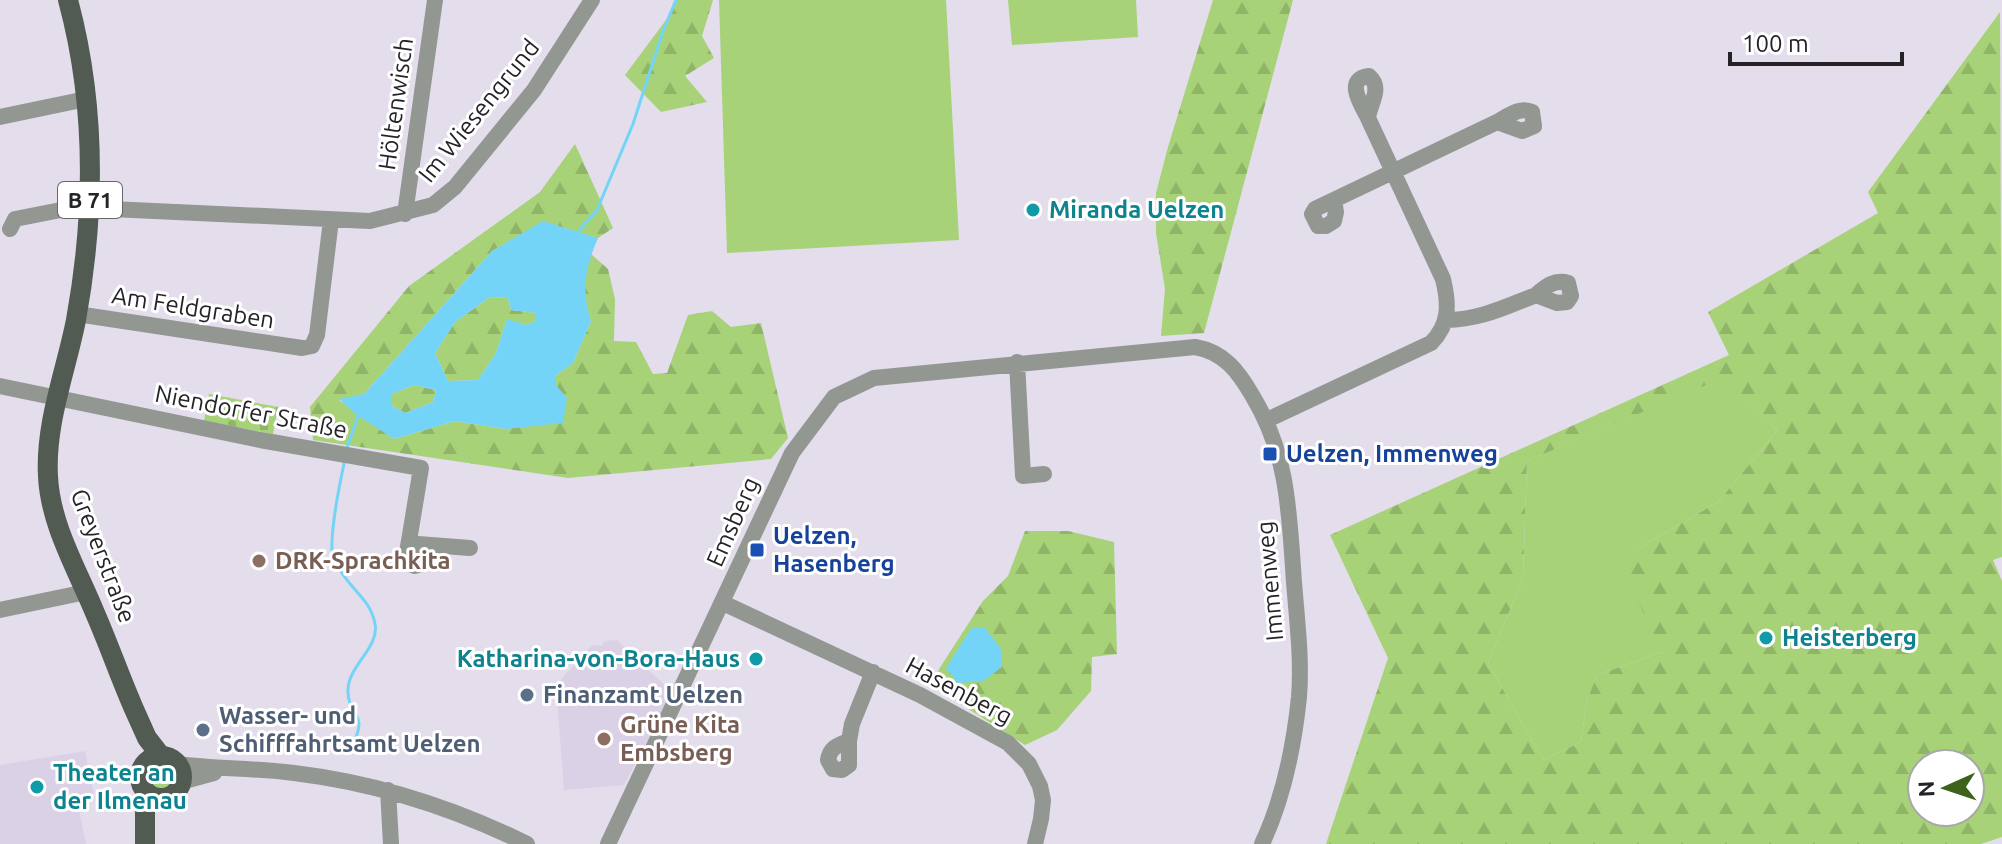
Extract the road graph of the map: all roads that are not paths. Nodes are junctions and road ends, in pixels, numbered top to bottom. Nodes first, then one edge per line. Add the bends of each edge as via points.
1 (68, 0) edge
2 (435, 0) edge
3 (592, 0) edge
4 (86, 99) junction
5 (0, 117) edge
6 (1368, 118) dead end
7 (1497, 122) dead end
8 (1393, 170) junction
9 (1334, 200) dead end
10 (90, 208) junction
11 (405, 214) junction
12 (331, 220) junction
13 (10, 229) dead end
14 (1536, 295) dead end
15 (77, 314) junction
16 (1446, 320) junction
17 (1195, 347) joint
18 (1017, 362) junction
19 (0, 386) edge
20 (59, 398) junction
21 (1267, 420) junction
22 (1044, 474) dead end
23 (470, 548) dead end
24 (86, 592) junction
25 (723, 603) junction
26 (0, 610) edge
27 (873, 672) junction
28 (849, 741) dead end
29 (166, 767) junction
30 (388, 790) junction
31 (145, 791) junction
32 (166, 798) junction
33 (145, 844) edge
34 (152, 844) edge
35 (391, 844) edge
36 (527, 844) edge
37 (608, 844) edge
38 (1035, 844) edge
39 (1262, 844) edge

1 - 4 main road, B 71
2 - 11 street, Höltenwisch
3 - 11 street, Im Wiesengrund via 534,90 455,187 433,205
4 - 5 street
4 - 10 main road, B 71
6 - 8 street
7 - 8 street
8 - 9 street
8 - 16 street via 1443,279 1449,304
10 - 12 street, Im Wiesengrund
10 - 13 street, Im Wiesengrund via 15,219
10 - 15 main road, B 71
11 - 12 street, Im Wiesengrund via 370,221
12 - 15 street, Am Feldgraben via 312,346
14 - 16 street via 1482,316
15 - 20 main road, B 71
16 - 21 street via 1431,343
17 - 18 street, Emsberg
17 - 21 street, Immenweg via 1223,356
18 - 22 street via 1023,476
18 - 25 street, Emsberg via 874,378 834,397 792,453
19 - 20 street, Niendorfer Straße
20 - 23 street, Niendorfer Straße via 421,468 413,542
20 - 24 main road, Greyerstraße / B 71 via 48,478 58,525
21 - 39 street, Immenweg via 1287,490 1301,677 1289,761
24 - 26 street
24 - 29 main road, Greyerstraße / B 71 via 147,738
25 - 27 street, Hasenberg
25 - 37 street, Emsberg
27 - 28 street, Hasenberg
27 - 38 street, Hasenberg via 989,731 1022,754 1043,800
29 - 30 street via 290,772
29 - 31 main road via 139,779
29 - 32 main road via 178,789
30 - 35 street
30 - 36 street via 477,819
31 - 32 main road
31 - 33 main road
32 - 34 main road

